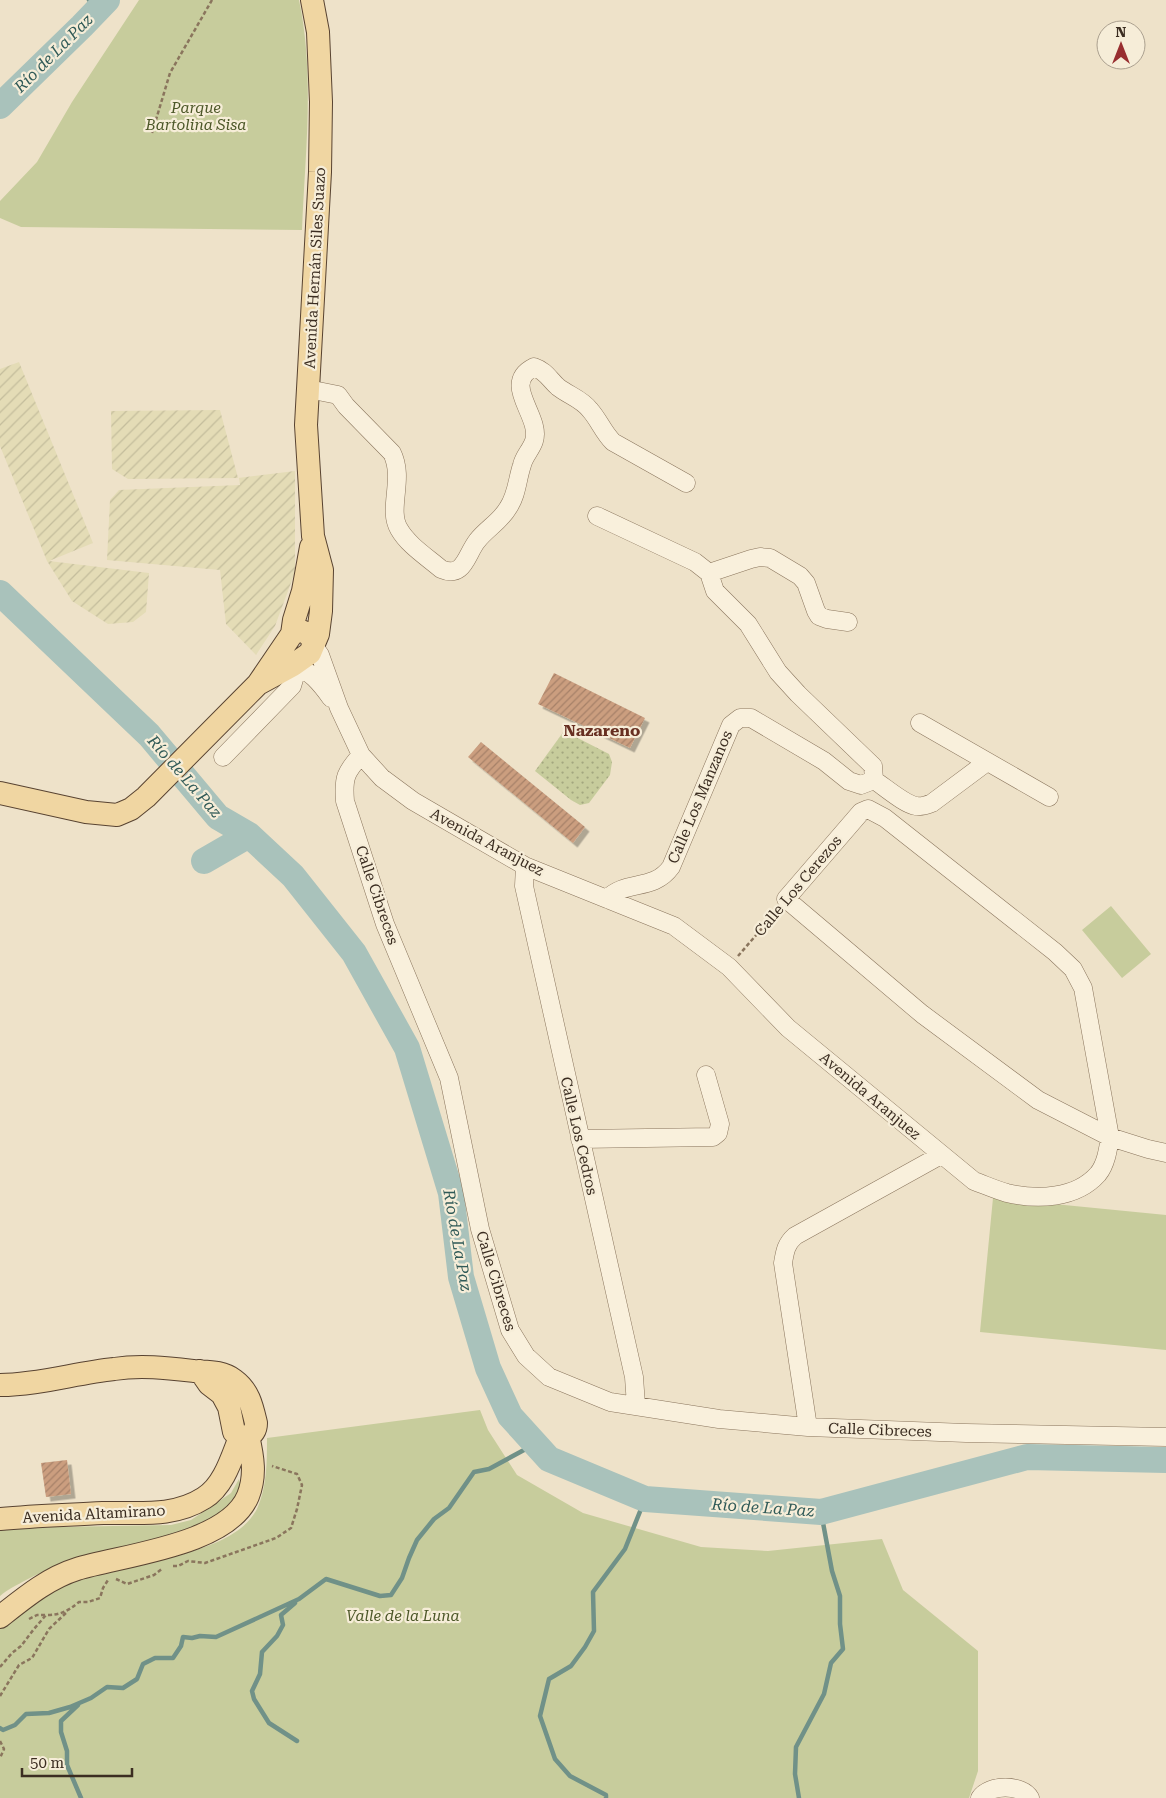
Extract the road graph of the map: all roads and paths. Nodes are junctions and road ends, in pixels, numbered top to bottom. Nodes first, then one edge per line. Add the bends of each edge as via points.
1 (212, 0) edge
2 (312, 0) edge
3 (152, 133) dead end
4 (308, 389) junction
5 (686, 483) dead end
6 (597, 516) dead end
7 (313, 536) junction
8 (710, 573) junction
9 (848, 622) dead end
10 (290, 638) junction
11 (304, 655) junction
12 (258, 684) junction
13 (339, 708) junction
14 (920, 723) dead end
15 (361, 754) junction
16 (223, 757) dead end
17 (987, 762) junction
18 (874, 780) junction
19 (0, 793) edge
20 (1049, 797) dead end
21 (868, 809) joint
22 (525, 866) junction
23 (607, 899) junction
24 (786, 899) junction
25 (729, 967) junction
26 (706, 1075) dead end
27 (1110, 1137) junction
28 (580, 1139) junction
29 (1166, 1153) edge
30 (941, 1155) junction
31 (0, 1385) edge
32 (636, 1405) junction
33 (808, 1427) junction
34 (244, 1429) junction
35 (1166, 1437) edge
36 (0, 1519) edge
37 (68, 1611) dead end
38 (46, 1615) dead end
39 (0, 1617) edge
40 (22, 1623) dead end
41 (0, 1696) edge
42 (0, 1742) edge
43 (0, 1758) edge
44 (980, 1798) edge
45 (1030, 1798) edge

1 - 3 path via 170,73
2 - 4 main road, Avenida Hernán Siles Suazo via 318,32 321,102
4 - 5 street via 338,395 392,453 398,473 395,508 398,527 404,536 448,572 456,572 462,566 478,539 509,508 522,464 534,441 535,429 521,392 520,380 526,371 534,367 543,370 567,394 581,401 612,442
4 - 7 main road, Avenida Hernán Siles Suazo via 306,425
6 - 8 street via 696,562
7 - 10 main road, Avenida Hernán Siles Suazo
7 - 11 main road, Avenida Hernán Siles Suazo via 322,570 321,611 318,634
8 - 9 street via 751,559 770,558 800,576 819,616
8 - 18 street via 715,590 748,624 778,672 872,766
10 - 11 main road via 296,632 305,632 311,637
10 - 12 main road
11 - 12 main road
11 - 13 street via 301,667 312,675
11 - 13 street, Avenida Aranjuez via 320,655
11 - 16 street via 292,686
12 - 19 main road via 132,809 117,815 86,812
13 - 15 street, Avenida Aranjuez
14 - 17 street
15 - 22 street, Avenida Aranjuez via 382,778 414,802
15 - 32 street, Calle Cibreces via 346,776 344,800 385,924 448,1078 480,1229 510,1330 526,1356 549,1377 610,1402
17 - 18 street via 932,803 923,806 907,802
17 - 20 street
18 - 23 street, Calle Los Manzanos via 861,784 849,781 824,761 751,718 740,718 732,725 665,876 654,882 621,889
21 - 24 street, Calle Los Cerezos via 861,812
21 - 27 street, Avenida Aranjuez via 893,824 1073,969 1083,988
22 - 23 street, Avenida Aranjuez
22 - 28 street, Calle Los Cedros via 524,886
23 - 25 street, Avenida Aranjuez via 674,926
24 - 25 path, Calle Los Cerezos
24 - 27 street via 922,1014 1038,1100
25 - 30 street, Avenida Aranjuez via 788,1028
26 - 28 street via 720,1124 718,1133 712,1138
27 - 29 street
27 - 30 street, Avenida Aranjuez via 1108,1153 1098,1174 1071,1192 1050,1197 1008,1193 974,1181
28 - 32 street, Calle Los Cedros via 634,1377
30 - 33 street via 789,1242 783,1263
31 - 34 main road via 116,1368 151,1366 200,1371 222,1394
32 - 33 street, Calle Cibreces via 719,1419
33 - 35 street, Calle Cibreces
34 - 36 main road, Avenida Altamirano via 216,1488 183,1508 154,1514 106,1513
34 - 39 main road via 253,1461 253,1476 248,1496 228,1521 208,1533 164,1548 77,1569 52,1579
37 - 41 path via 49,1628 32,1658 19,1665
38 - 40 path via 37,1615
42 - 43 path via 4,1749
44 - 45 street via 994,1788 1021,1790

